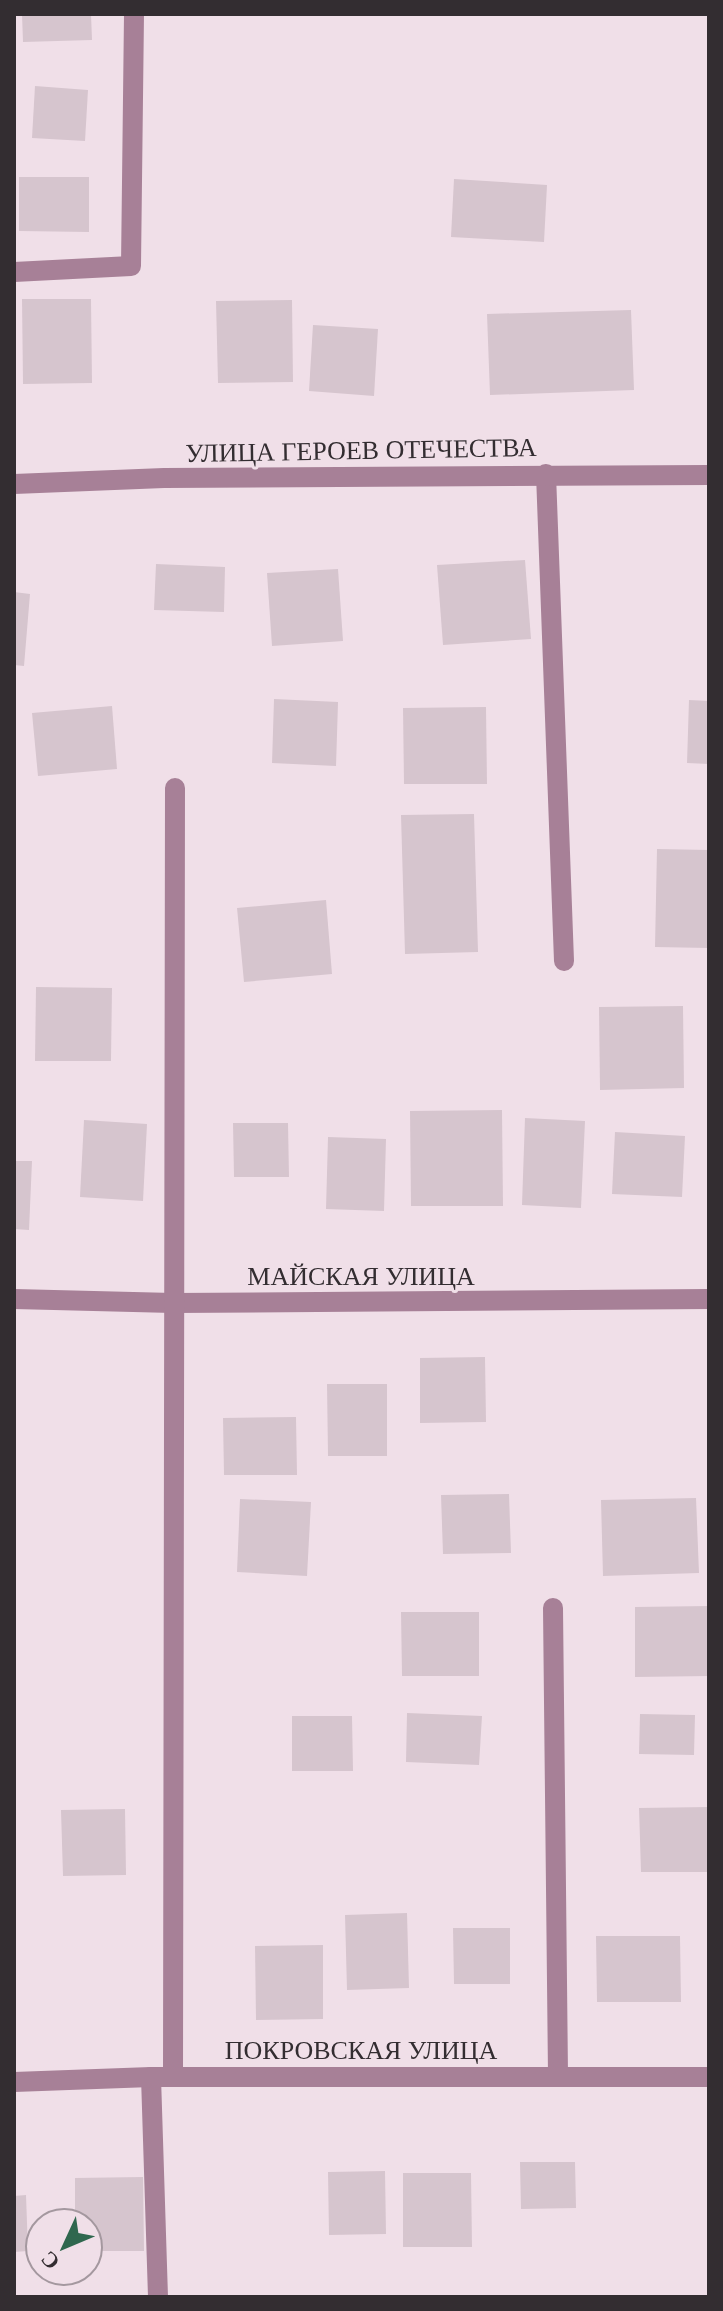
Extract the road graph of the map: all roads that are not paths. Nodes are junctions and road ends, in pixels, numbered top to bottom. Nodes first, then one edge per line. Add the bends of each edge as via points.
1 (134, 14) edge
2 (14, 272) edge
3 (546, 474) junction
4 (709, 475) edge
5 (14, 484) edge
6 (175, 788) dead end
7 (564, 961) dead end
8 (14, 1299) edge
9 (709, 1299) edge
10 (173, 1303) junction
11 (553, 1608) dead end
12 (558, 2075) junction
13 (151, 2077) junction
14 (173, 2077) junction
15 (709, 2077) edge
16 (14, 2082) edge
17 (158, 2297) edge

1 - 2 street via 131,266
3 - 4 street, УЛИЦА ГЕРОЕВ ОТЕЧЕСТВА
3 - 5 street, УЛИЦА ГЕРОЕВ ОТЕЧЕСТВА
3 - 7 street
6 - 10 street
8 - 10 street, МАЙСКАЯ УЛИЦА
9 - 10 street, МАЙСКАЯ УЛИЦА
10 - 14 street
11 - 12 street
12 - 14 street, ПОКРОВСКАЯ УЛИЦА
12 - 15 street, ПОКРОВСКАЯ УЛИЦА
13 - 14 street, ПОКРОВСКАЯ УЛИЦА
13 - 16 street, ПОКРОВСКАЯ УЛИЦА
13 - 17 street

